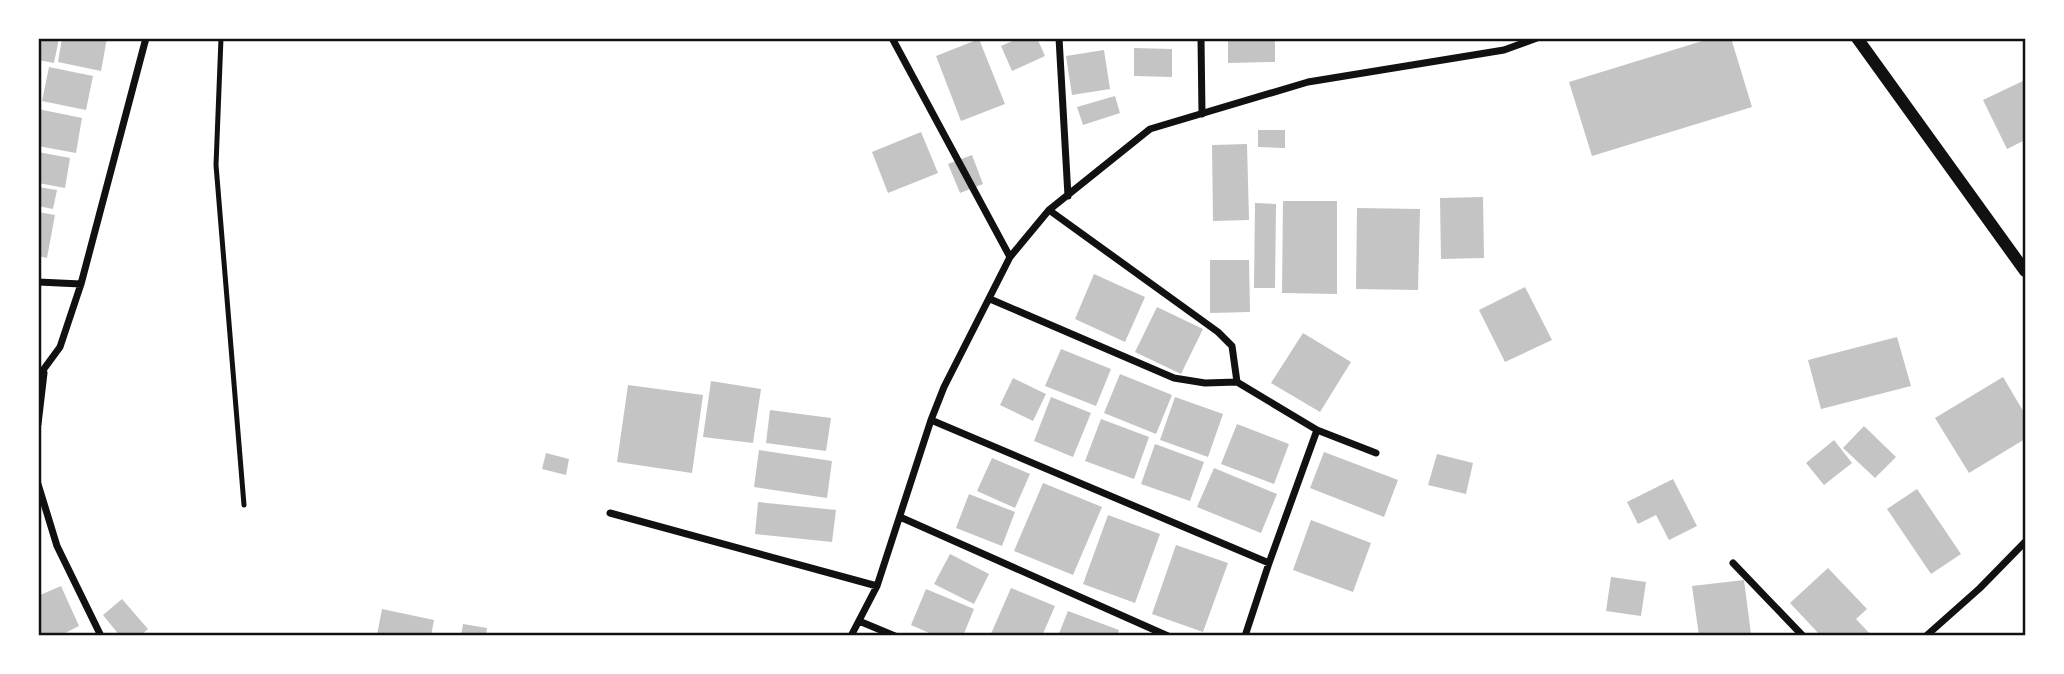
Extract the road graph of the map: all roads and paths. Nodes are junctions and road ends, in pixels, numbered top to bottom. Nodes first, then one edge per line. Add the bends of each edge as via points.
1 (146, 38) edge
2 (221, 38) edge
3 (892, 38) edge
4 (1059, 38) edge
5 (1202, 38) edge
6 (1537, 38) edge
7 (1857, 38) edge
8 (1202, 114) junction
9 (1068, 196) junction
10 (1049, 210) junction
11 (1010, 257) junction
12 (2025, 271) edge
13 (38, 282) edge
14 (81, 284) junction
15 (990, 299) junction
16 (41, 375) edge
17 (1237, 382) junction
18 (931, 420) junction
19 (38, 424) edge
20 (1317, 430) junction
21 (1376, 453) dead end
22 (38, 484) edge
23 (244, 505) dead end
24 (610, 513) dead end
25 (900, 517) junction
26 (2025, 542) edge
27 (1269, 563) junction
28 (1733, 563) dead end
29 (877, 586) junction
30 (859, 621) junction
31 (101, 635) edge
32 (851, 635) edge
33 (895, 635) edge
34 (1168, 635) edge
35 (1245, 635) edge
36 (1803, 635) edge
37 (1926, 635) edge

1 - 14 street
2 - 23 lane via 216,165
3 - 11 street
4 - 9 street
5 - 8 street
6 - 8 street via 1504,50 1308,82
7 - 12 street
8 - 9 street via 1150,129
9 - 10 street
10 - 11 street
10 - 17 street via 1218,332 1232,346
11 - 15 street
13 - 14 street
14 - 16 street via 60,347
15 - 17 street via 1174,378
15 - 18 street
16 - 19 street
17 - 20 street
18 - 25 street
18 - 27 street
20 - 21 street
20 - 27 street
22 - 31 street via 57,546
24 - 29 street
25 - 29 street
25 - 34 street
26 - 37 street
27 - 35 street
28 - 36 street
29 - 30 street
30 - 32 street
30 - 33 street

